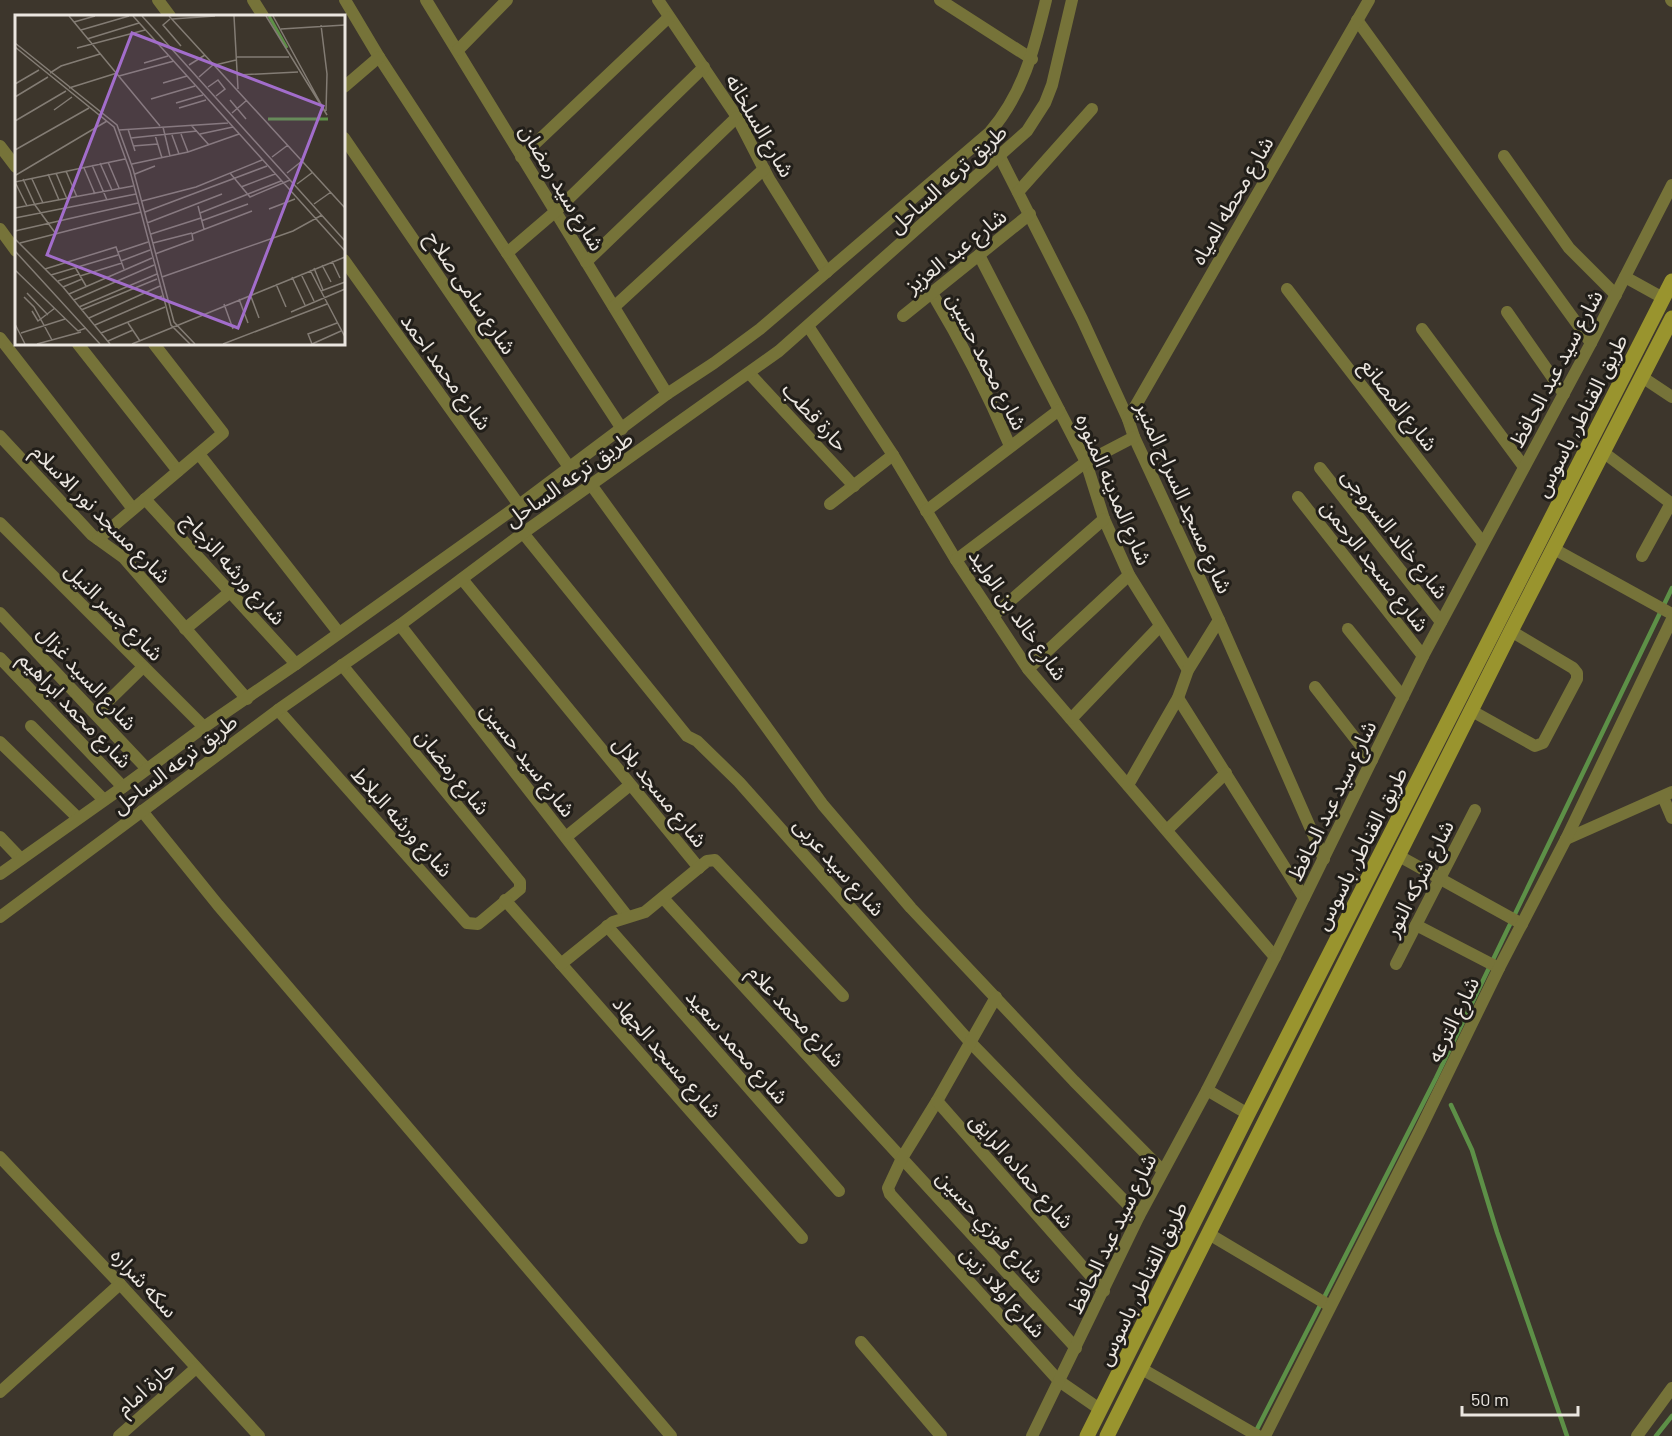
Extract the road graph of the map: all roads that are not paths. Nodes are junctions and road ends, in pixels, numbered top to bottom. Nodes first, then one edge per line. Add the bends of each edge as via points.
1 (253, 0) edge
2 (345, 0) edge
3 (426, 0) edge
4 (507, 0) edge
5 (658, 0) edge
6 (940, 0) edge
7 (1046, 0) edge
8 (1072, 0) edge
9 (1369, 0) edge
10 (160, 1) edge
11 (169, 15) edge
12 (262, 15) edge
13 (669, 17) junction
14 (1357, 20) junction
15 (458, 50) junction
16 (379, 57) junction
17 (1032, 59) junction
18 (704, 67) junction
19 (345, 86) edge
20 (1092, 109) dead end
21 (737, 117) junction
22 (345, 139) edge
23 (0, 146) edge
24 (1504, 156) dead end
25 (521, 157) junction
26 (1000, 157) junction
27 (15, 166) edge
28 (764, 169) junction
29 (1672, 185) edge
30 (1018, 192) junction
31 (556, 211) junction
32 (1030, 214) junction
33 (0, 229) edge
34 (15, 250) edge
35 (507, 253) junction
36 (980, 255) junction
37 (345, 261) edge
38 (586, 262) junction
39 (827, 272) junction
40 (1625, 277) junction
41 (1672, 281) edge
42 (1287, 289) dead end
43 (932, 293) junction
44 (1616, 295) junction
45 (1663, 298) junction
46 (615, 307) junction
47 (1507, 312) dead end
48 (903, 316) dead end
49 (1672, 318) edge
50 (808, 326) junction
51 (1422, 329) dead end
52 (0, 338) edge
53 (1591, 343) junction
54 (79, 345) edge
55 (155, 345) edge
56 (749, 373) junction
57 (1642, 377) junction
58 (667, 394) junction
59 (1564, 394) junction
60 (1672, 397) edge
61 (1059, 410) junction
62 (1128, 419) junction
63 (622, 429) junction
64 (0, 436) edge
65 (1134, 438) junction
66 (1010, 446) junction
67 (1603, 452) junction
68 (198, 454) junction
69 (892, 455) junction
70 (1086, 462) junction
71 (569, 467) junction
72 (1524, 467) junction
73 (1320, 468) dead end
74 (178, 471) junction
75 (592, 486) junction
76 (854, 486) junction
77 (1298, 497) dead end
78 (145, 499) junction
79 (830, 504) dead end
80 (1671, 504) edge
81 (519, 505) junction
82 (133, 509) junction
83 (926, 510) junction
84 (1104, 519) junction
85 (0, 523) edge
86 (523, 533) junction
87 (98, 539) junction
88 (1483, 543) junction
89 (1554, 549) junction
90 (1642, 556) dead end
91 (956, 560) junction
92 (1129, 575) junction
93 (462, 579) junction
94 (230, 592) junction
95 (0, 613) edge
96 (993, 616) junction
97 (1219, 620) junction
98 (1672, 620) edge
99 (1441, 622) junction
100 (399, 625) junction
101 (1160, 626) junction
102 (185, 629) junction
103 (1348, 629) dead end
104 (1511, 631) junction
105 (339, 633) junction
106 (1423, 657) junction
107 (0, 658) edge
108 (296, 664) junction
109 (342, 665) junction
110 (143, 667) junction
111 (1028, 669) junction
112 (1188, 670) junction
113 (1315, 687) dead end
114 (1403, 697) junction
115 (1178, 698) junction
116 (247, 699) junction
117 (278, 710) junction
118 (1472, 711) junction
119 (96, 713) junction
120 (1071, 719) junction
121 (31, 726) dead end
122 (204, 727) junction
123 (0, 741) edge
124 (1372, 760) junction
125 (147, 769) junction
126 (1226, 773) junction
127 (630, 785) junction
128 (1128, 785) junction
129 (123, 787) junction
130 (1667, 795) edge
131 (104, 800) junction
132 (1475, 810) dead end
133 (142, 811) junction
134 (78, 818) junction
135 (1672, 818) edge
136 (1167, 830) junction
137 (0, 837) edge
138 (566, 837) junction
139 (1566, 839) junction
140 (1399, 856) junction
141 (21, 859) junction
142 (1324, 859) junction
143 (699, 868) junction
144 (0, 874) edge
145 (1439, 878) junction
146 (663, 898) junction
147 (1304, 898) junction
148 (505, 900) junction
149 (627, 916) junction
150 (0, 917) edge
151 (1522, 924) junction
152 (1416, 925) junction
153 (607, 927) junction
154 (1275, 957) junction
155 (561, 964) junction
156 (1396, 964) dead end
157 (1499, 968) junction
158 (843, 996) dead end
159 (996, 997) junction
160 (970, 1042) junction
161 (1207, 1090) junction
162 (937, 1101) junction
163 (1248, 1114) junction
164 (0, 1157) edge
165 (902, 1158) junction
166 (1162, 1170) junction
167 (839, 1191) dead end
168 (1139, 1216) junction
169 (1209, 1234) junction
170 (802, 1238) dead end
171 (120, 1284) junction
172 (1104, 1291) junction
173 (1330, 1306) junction
174 (861, 1342) dead end
175 (1076, 1348) junction
176 (196, 1368) junction
177 (1142, 1369) junction
178 (1059, 1381) junction
179 (1672, 1388) edge
180 (0, 1392) edge
181 (1101, 1410) junction
182 (254, 1434) edge
183 (1036, 1434) edge
184 (119, 1436) edge
185 (671, 1436) edge
186 (941, 1436) edge
187 (1087, 1436) edge
188 (1107, 1436) edge
189 (1258, 1436) edge
190 (1265, 1436) edge
191 (1637, 1436) edge

1 - 12 street
2 - 16 street
3 - 15 street, شارع سيد رمضان
4 - 15 street
5 - 13 street, شارع السلخانه
6 - 17 street
7 - 17 street, طريق ترعه الساحل
8 - 26 street, طريق ترعه الساحل via 1045,103 1027,131
9 - 14 street, شارع محطه المياه
10 - 11 street
13 - 18 street, شارع السلخانه
13 - 25 street
14 - 53 street
14 - 62 street, شارع محطه المياه
15 - 25 street, شارع سيد رمضان
16 - 19 street
16 - 35 street
17 - 39 street, طريق ترعه الساحل via 1005,115 990,132
18 - 21 street, شارع السلخانه
18 - 31 street
20 - 30 street
21 - 28 street, شارع السلخانه
21 - 38 street
22 - 71 street, شارع سامى صلاح
23 - 27 street
24 - 44 street via 1569,248
25 - 31 street, شارع سيد رمضان
26 - 30 street, شارع مسجد السراج المنير
26 - 50 street, طريق ترعه الساحل
28 - 39 street, شارع السلخانه
28 - 46 street
29 - 40 street, شارع سيد عبد الحافظ
30 - 32 street, شارع مسجد السراج المنير
31 - 35 street
31 - 38 street, شارع سيد رمضان
32 - 36 street, شارع عبد العزيز
32 - 62 street, شارع مسجد السراج المنير
33 - 34 street
35 - 63 street
36 - 43 street, شارع عبد العزيز
36 - 61 street, شارع المدينه المنوره
37 - 81 street, شارع محمد احمد
38 - 46 street, شارع سيد رمضان
39 - 58 street, طريق ترعه الساحل via 760,329
40 - 44 street, شارع سيد عبد الحافظ
40 - 45 street
41 - 45 main road, طريق القناطر, باسوس
42 - 88 street, شارع المصانع
43 - 48 street, شارع عبد العزيز
43 - 66 street, شارع محمد حسين via 987,392
44 - 53 street, شارع سيد عبد الحافظ
45 - 163 main road, طريق القناطر, باسوس
46 - 58 street, شارع سيد رمضان
47 - 59 street
49 - 57 main road, طريق القناطر, باسوس
50 - 56 street, طريق ترعه الساحل
50 - 69 street, شارع خالد بن الوليد
51 - 72 street
52 - 82 street
53 - 59 street, شارع سيد عبد الحافظ
54 - 74 street
55 - 68 street via 223,433
56 - 75 street, طريق ترعه الساحل
56 - 76 street, حارة قطب
57 - 60 street
57 - 67 main road, طريق القناطر, باسوس
58 - 63 street, طريق ترعه الساحل
59 - 72 street, شارع سيد عبد الحافظ
61 - 66 street
61 - 70 street, شارع المدينه المنوره
62 - 65 street, شارع مسجد السراج المنير
63 - 71 street, طريق ترعه الساحل
64 - 87 street, شارع مسجد نور الاسلام
65 - 70 street
65 - 97 street, شارع مسجد السراج المنير
66 - 83 street
67 - 80 street
67 - 89 main road, طريق القناطر, باسوس
68 - 74 street
68 - 105 street
69 - 76 street
69 - 83 street, شارع خالد بن الوليد
70 - 84 street, شارع المدينه المنوره
70 - 91 street
71 - 81 street, طريق ترعه الساحل
72 - 88 street, شارع سيد عبد الحافظ
73 - 99 street, شارع خالد السروجى
74 - 78 street
75 - 86 street, طريق ترعه الساحل
75 - 159 street via 823,805 911,908
76 - 79 street
77 - 106 street, شارع مسجد الرحمن
78 - 82 street
78 - 94 street, شارع ورشه الزجاج
80 - 90 street
81 - 105 street, طريق ترعه الساحل
82 - 87 street
83 - 91 street, شارع خالد بن الوليد
84 - 92 street, شارع المدينه المنوره
84 - 96 street
85 - 110 street, شارع جسر النيل
86 - 93 street, طريق ترعه الساحل
86 - 160 street, شارع سيد عربى via 687,736 739,782
87 - 102 street, شارع مسجد نور الاسلام via 124,558
88 - 99 street, شارع سيد عبد الحافظ
89 - 98 street
89 - 104 main road, طريق القناطر, باسوس
91 - 96 street, شارع خالد بن الوليد
92 - 101 street, شارع المدينه المنوره
92 - 111 street
93 - 100 street, طريق ترعه الساحل
93 - 127 street, شارع مسجد بلال
94 - 102 street
94 - 108 street, شارع ورشه الزجاج
95 - 119 street, شارع السيد غزال
96 - 111 street, شارع خالد بن الوليد
97 - 112 street
97 - 142 street, شارع مسجد السراج المنير
98 - 139 street, شارع الترعه
99 - 106 street, شارع سيد عبد الحافظ
100 - 109 street, طريق ترعه الساحل
100 - 138 street, شارع سيد حسين
101 - 112 street, شارع المدينه المنوره
101 - 120 street
102 - 116 street, شارع مسجد نور الاسلام
103 - 114 street
104 - 118 main road, طريق القناطر, باسوس
104 - 118 street via 1573,668 1577,679 1540,746
105 - 108 street, طريق ترعه الساحل
106 - 114 street, شارع سيد عبد الحافظ
107 - 129 street, شارع محمد ابراهيم
108 - 116 street, طريق ترعه الساحل
109 - 117 street, طريق ترعه الساحل
109 - 148 street, شارع رمضان via 520,882 520,889
110 - 119 street
110 - 122 street, شارع جسر النيل
111 - 120 street, شارع خالد بن الوليد
112 - 115 street
113 - 124 street
114 - 124 street, شارع سيد عبد الحافظ
115 - 126 street
115 - 128 street
116 - 122 street, طريق ترعه الساحل
117 - 133 street, طريق ترعه الساحل
117 - 148 street, شارع ورشه البلاط via 467,923 478,924
118 - 140 main road, طريق القناطر, باسوس
119 - 125 street, شارع السيد غزال
120 - 128 street, شارع خالد بن الوليد
121 - 131 street
122 - 125 street, طريق ترعه الساحل
123 - 134 street
124 - 142 street, شارع سيد عبد الحافظ
125 - 129 street, طريق ترعه الساحل
126 - 136 street
126 - 147 street
127 - 138 street
127 - 143 street, شارع مسجد بلال
128 - 136 street, شارع خالد بن الوليد
129 - 131 street, طريق ترعه الساحل
130 - 135 street
130 - 139 street
131 - 134 street, طريق ترعه الساحل
132 - 145 street, شارع شركه النور
133 - 150 street, طريق ترعه الساحل
133 - 185 street
134 - 141 street, طريق ترعه الساحل
136 - 154 street, شارع خالد بن الوليد
137 - 141 street
138 - 149 street, شارع سيد حسين
139 - 151 street, شارع الترعه
140 - 145 street
140 - 169 main road, طريق القناطر, باسوس
141 - 144 street, طريق ترعه الساحل
142 - 147 street, شارع سيد عبد الحافظ
143 - 146 street
143 - 158 street, شارع مسجد بلال via 716,860
145 - 151 street
145 - 152 street, شارع شركه النور
146 - 149 street via 640,915
146 - 165 street, شارع محمد علام
147 - 154 street, شارع سيد عبد الحافظ
148 - 155 street, شارع مسجد الجهاد
149 - 153 street
151 - 157 street, شارع الترعه
152 - 156 street, شارع شركه النور
152 - 157 street
153 - 155 street
153 - 167 street, شارع محمد سعيد
154 - 161 street, شارع سيد عبد الحافظ
155 - 170 street, شارع مسجد الجهاد
157 - 173 street, شارع الترعه
159 - 160 street
159 - 166 street
160 - 162 street
160 - 168 street, شارع سيد عربى
161 - 163 street
161 - 166 street, شارع سيد عبد الحافظ
162 - 165 street
162 - 172 street, شارع حماده الرايق
163 - 181 main road, طريق القناطر, باسوس
164 - 171 street, سكه شراره
165 - 175 street, شارع فوزي حسين
165 - 178 street, شارع اولاد زين via 888,1188 890,1194
166 - 168 street, شارع سيد عبد الحافظ
168 - 172 street, شارع سيد عبد الحافظ
169 - 173 street
169 - 177 main road, طريق القناطر, باسوس
171 - 176 street, سكه شراره
171 - 180 street
172 - 175 street, شارع سيد عبد الحافظ
173 - 190 street, شارع الترعه
174 - 186 street
175 - 178 street, شارع سيد عبد الحافظ
176 - 182 street, سكه شراره
176 - 184 street, حارة امام
177 - 188 main road, طريق القناطر, باسوس
177 - 189 street
178 - 181 street, شارع اولاد زين
178 - 183 street, شارع سيد عبد الحافظ
179 - 191 street
181 - 187 main road, طريق القناطر, باسوس

